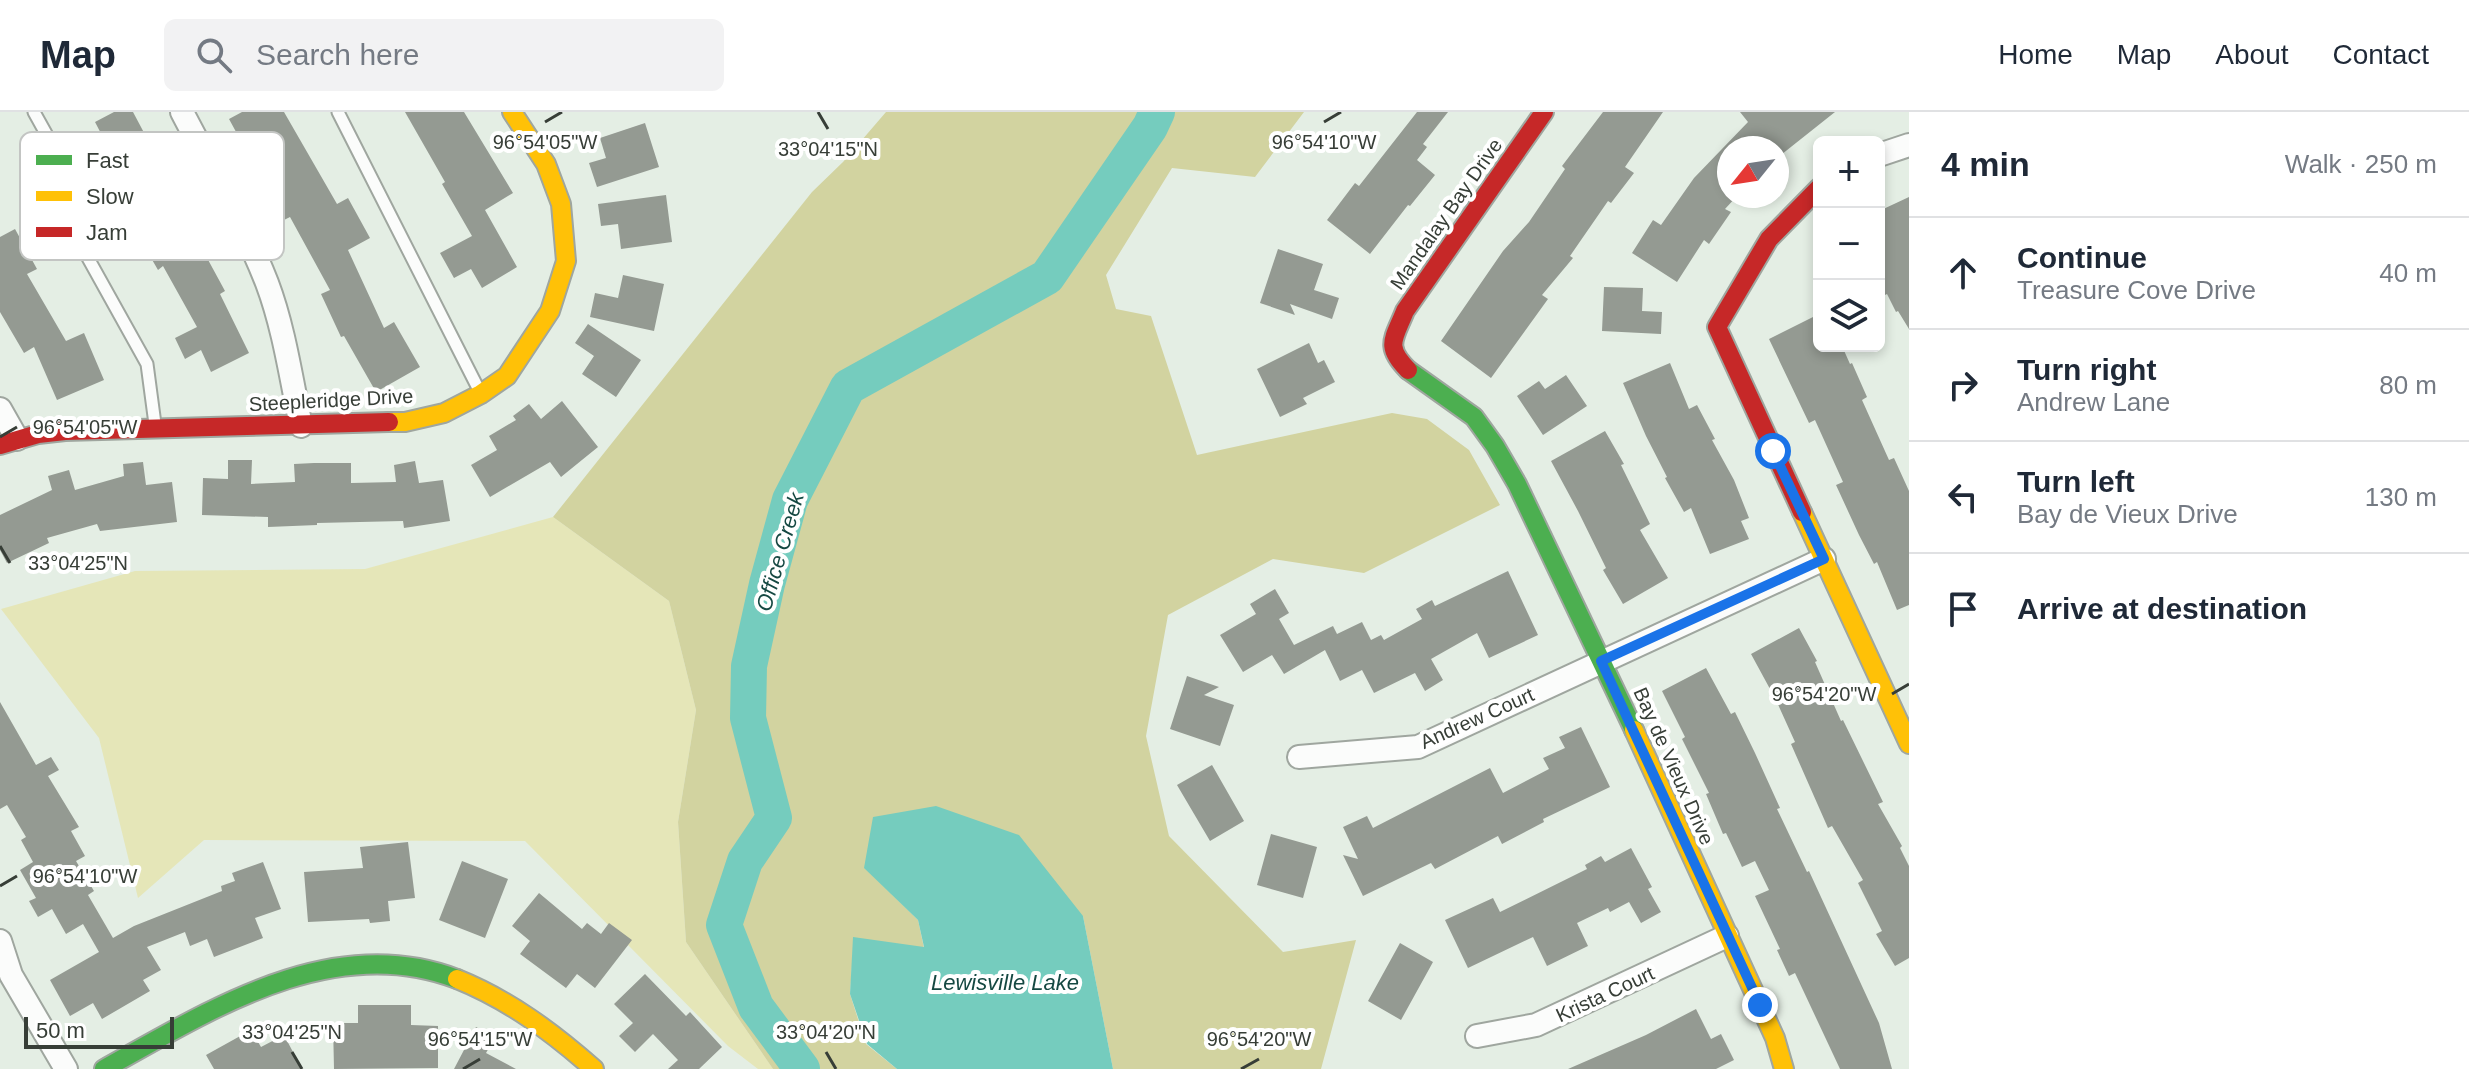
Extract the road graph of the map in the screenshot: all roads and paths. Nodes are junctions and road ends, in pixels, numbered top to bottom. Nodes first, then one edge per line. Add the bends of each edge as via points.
1 (34, 112) edge
2 (182, 112) edge
3 (338, 112) edge
4 (512, 112) edge
5 (1544, 112) edge
6 (45, 132) edge
7 (192, 132) edge
8 (1909, 145) edge
9 (1885, 153) edge
10 (1813, 194) edge
11 (89, 260) edge
12 (257, 260) edge
13 (1392, 345) joint
14 (481, 394) junction
15 (0, 409) edge
16 (301, 426) junction
17 (155, 429) junction
18 (8, 442) edge
19 (1824, 559) junction
20 (1601, 661) junction
21 (1909, 744) edge
22 (1299, 757) dead end
23 (1727, 936) junction
24 (0, 941) edge
25 (1477, 1036) dead end
26 (66, 1069) edge
27 (104, 1069) edge
28 (594, 1069) edge
29 (1784, 1069) edge

1 - 6 lane
2 - 7 street
3 - 14 lane
4 - 14 street, Steepleridge Drive via 546,164 561,204 566,261 550,311 507,376
5 - 13 street, Mandalay Bay Drive via 1405,311
8 - 9 street
10 - 19 street via 1769,239 1717,327
11 - 17 lane via 147,364
12 - 16 street via 280,325
13 - 20 street, Bay de Vieux Drive via 1395,357 1474,417 1495,446
14 - 16 street, Steepleridge Drive via 444,413 405,422
15 - 18 street
16 - 17 street, Steepleridge Drive
17 - 18 street, Steepleridge Drive via 65,431
19 - 20 street, Andrew Court
19 - 21 street
20 - 22 street, Andrew Court via 1418,747
20 - 23 street, Bay de Vieux Drive
23 - 25 street, Krista Court via 1536,1025
23 - 29 street, Bay de Vieux Drive
24 - 26 street via 11,975
27 - 28 street via 230,1001 282,981 370,964 399,964 486,991 524,1012

